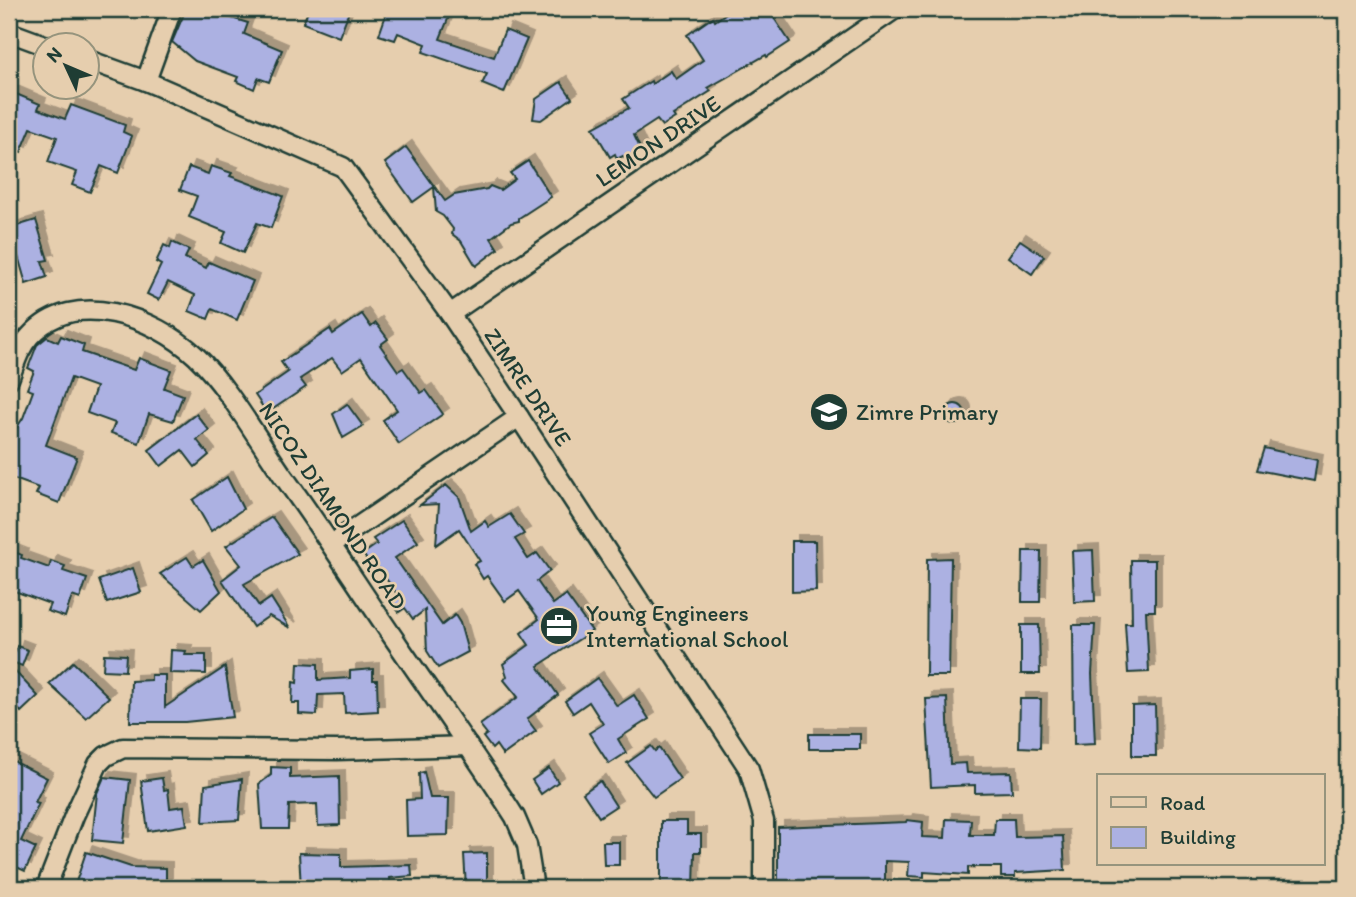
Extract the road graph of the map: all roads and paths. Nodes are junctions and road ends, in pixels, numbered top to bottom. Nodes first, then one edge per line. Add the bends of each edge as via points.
1 (172, 9) edge
2 (895, 9) edge
3 (9, 32) edge
4 (32, 40) edge
5 (102, 65) edge
6 (146, 81) junction
7 (450, 314) junction
8 (9, 379) edge
9 (519, 417) junction
10 (332, 544) junction
11 (468, 746) junction
12 (46, 888) edge
13 (534, 888) edge
14 (764, 888) edge

1 - 6 street
2 - 7 street, LEMON DRIVE
3 - 4 street
5 - 6 street, ZIMRE DRIVE
6 - 7 street, ZIMRE DRIVE via 343,167
7 - 9 street, ZIMRE DRIVE
8 - 10 street, NICOZ DIAMOND ROAD via 29,336 61,314 81,309 108,311 151,327 196,356
9 - 10 street
9 - 14 street, ZIMRE DRIVE via 750,769 764,821
10 - 11 street, NICOZ DIAMOND ROAD
11 - 12 street via 115,750 98,764
11 - 13 street, NICOZ DIAMOND ROAD via 516,817 527,845

